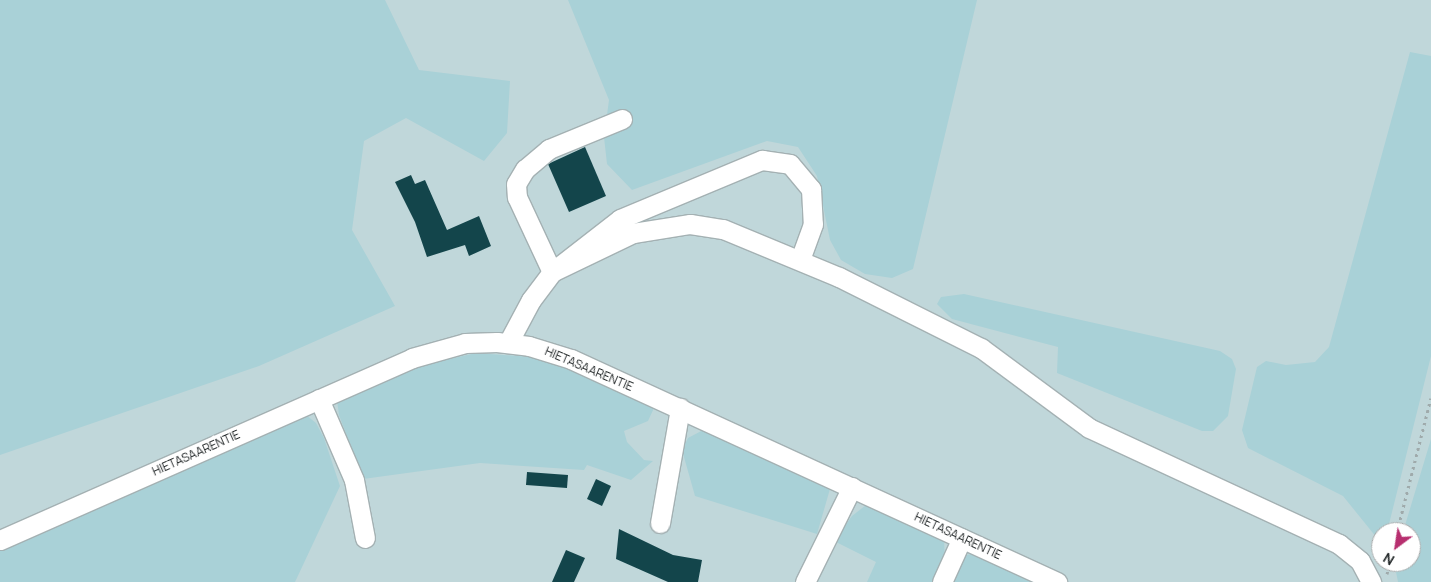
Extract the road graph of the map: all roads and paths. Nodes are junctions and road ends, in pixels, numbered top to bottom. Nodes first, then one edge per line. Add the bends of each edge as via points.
1 (622, 119) dead end
2 (800, 260) junction
3 (552, 272) junction
4 (508, 343) junction
5 (1431, 398) edge
6 (319, 399) junction
7 (680, 408) junction
8 (852, 487) junction
9 (1400, 522) edge
10 (660, 524) dead end
11 (365, 538) dead end
12 (962, 538) junction
13 (0, 540) edge
14 (805, 582) edge
15 (942, 582) edge
16 (1057, 582) edge
17 (1371, 582) edge

1 - 3 street via 549,149 525,168 516,184 517,197
2 - 3 street via 723,229 690,224 633,233
2 - 3 street via 813,224 812,189 790,164 762,160 620,218
2 - 17 street via 981,348 1089,428 1340,544 1360,561
3 - 4 street via 530,300
4 - 6 street, HIETASAARENTIE via 475,342 432,351
4 - 7 street, HIETASAARENTIE via 571,359
5 - 9 path
6 - 11 street via 354,480
6 - 13 street, HIETASAARENTIE
7 - 8 street, HIETASAARENTIE
7 - 10 street
8 - 12 street, HIETASAARENTIE
8 - 14 street
12 - 15 street
12 - 16 street, HIETASAARENTIE

